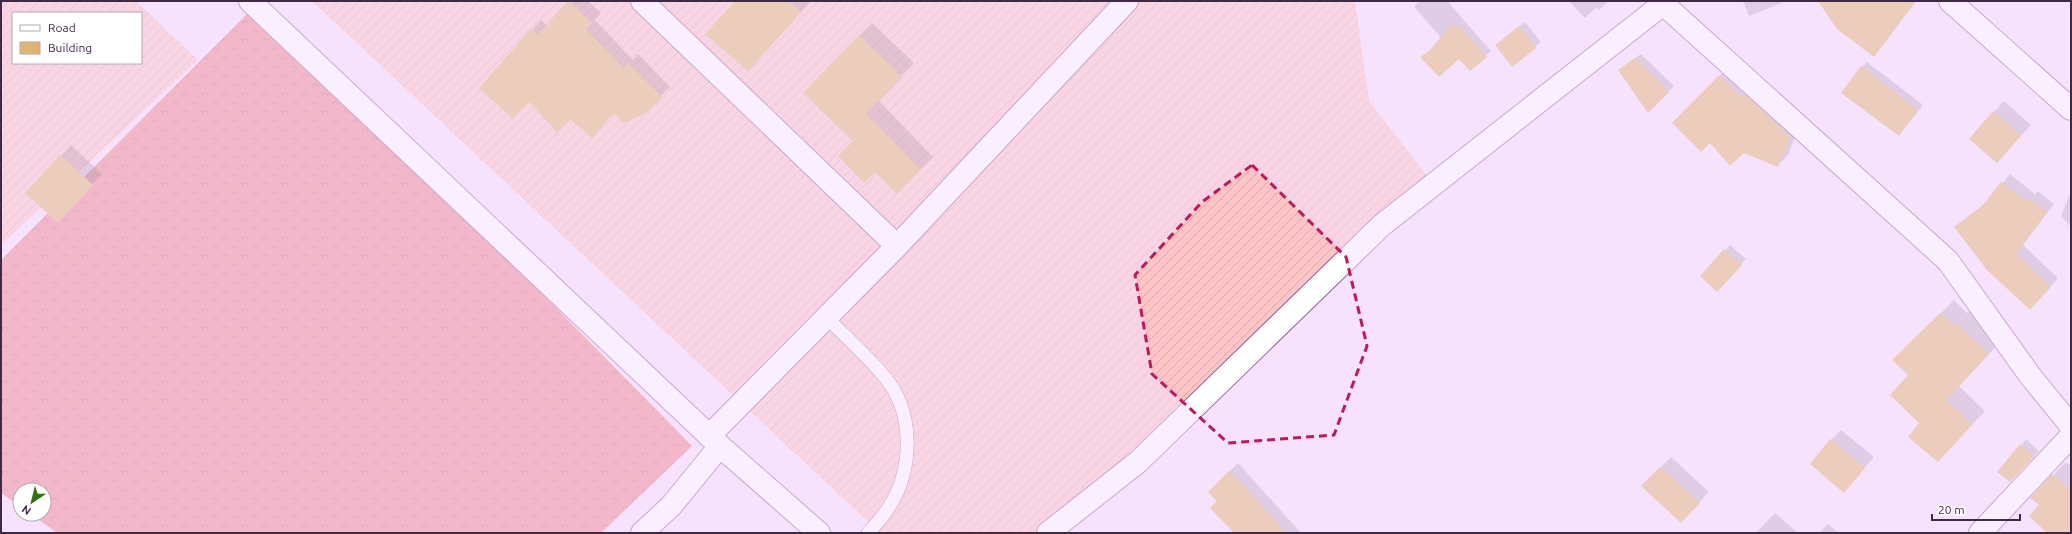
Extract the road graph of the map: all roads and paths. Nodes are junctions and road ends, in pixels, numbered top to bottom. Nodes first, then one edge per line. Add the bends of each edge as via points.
1 (250, 1) edge
2 (642, 1) edge
3 (1127, 1) edge
4 (1950, 1) edge
5 (1661, 2) edge
6 (2071, 109) edge
7 (897, 246) junction
8 (826, 317) junction
9 (2071, 426) edge
10 (2071, 436) edge
11 (715, 441) junction
12 (642, 533) edge
13 (819, 533) edge
14 (868, 533) edge
15 (1048, 533) edge
16 (1980, 533) edge

1 - 11 street
2 - 7 street
3 - 7 street
4 - 6 street
5 - 9 street via 1948,261 2031,377
5 - 15 street via 1382,225 1138,462
7 - 8 street
8 - 11 street
8 - 14 lane via 885,376 900,401 908,438 908,454 899,487 890,507
10 - 16 street
11 - 12 street via 672,506
11 - 13 street

